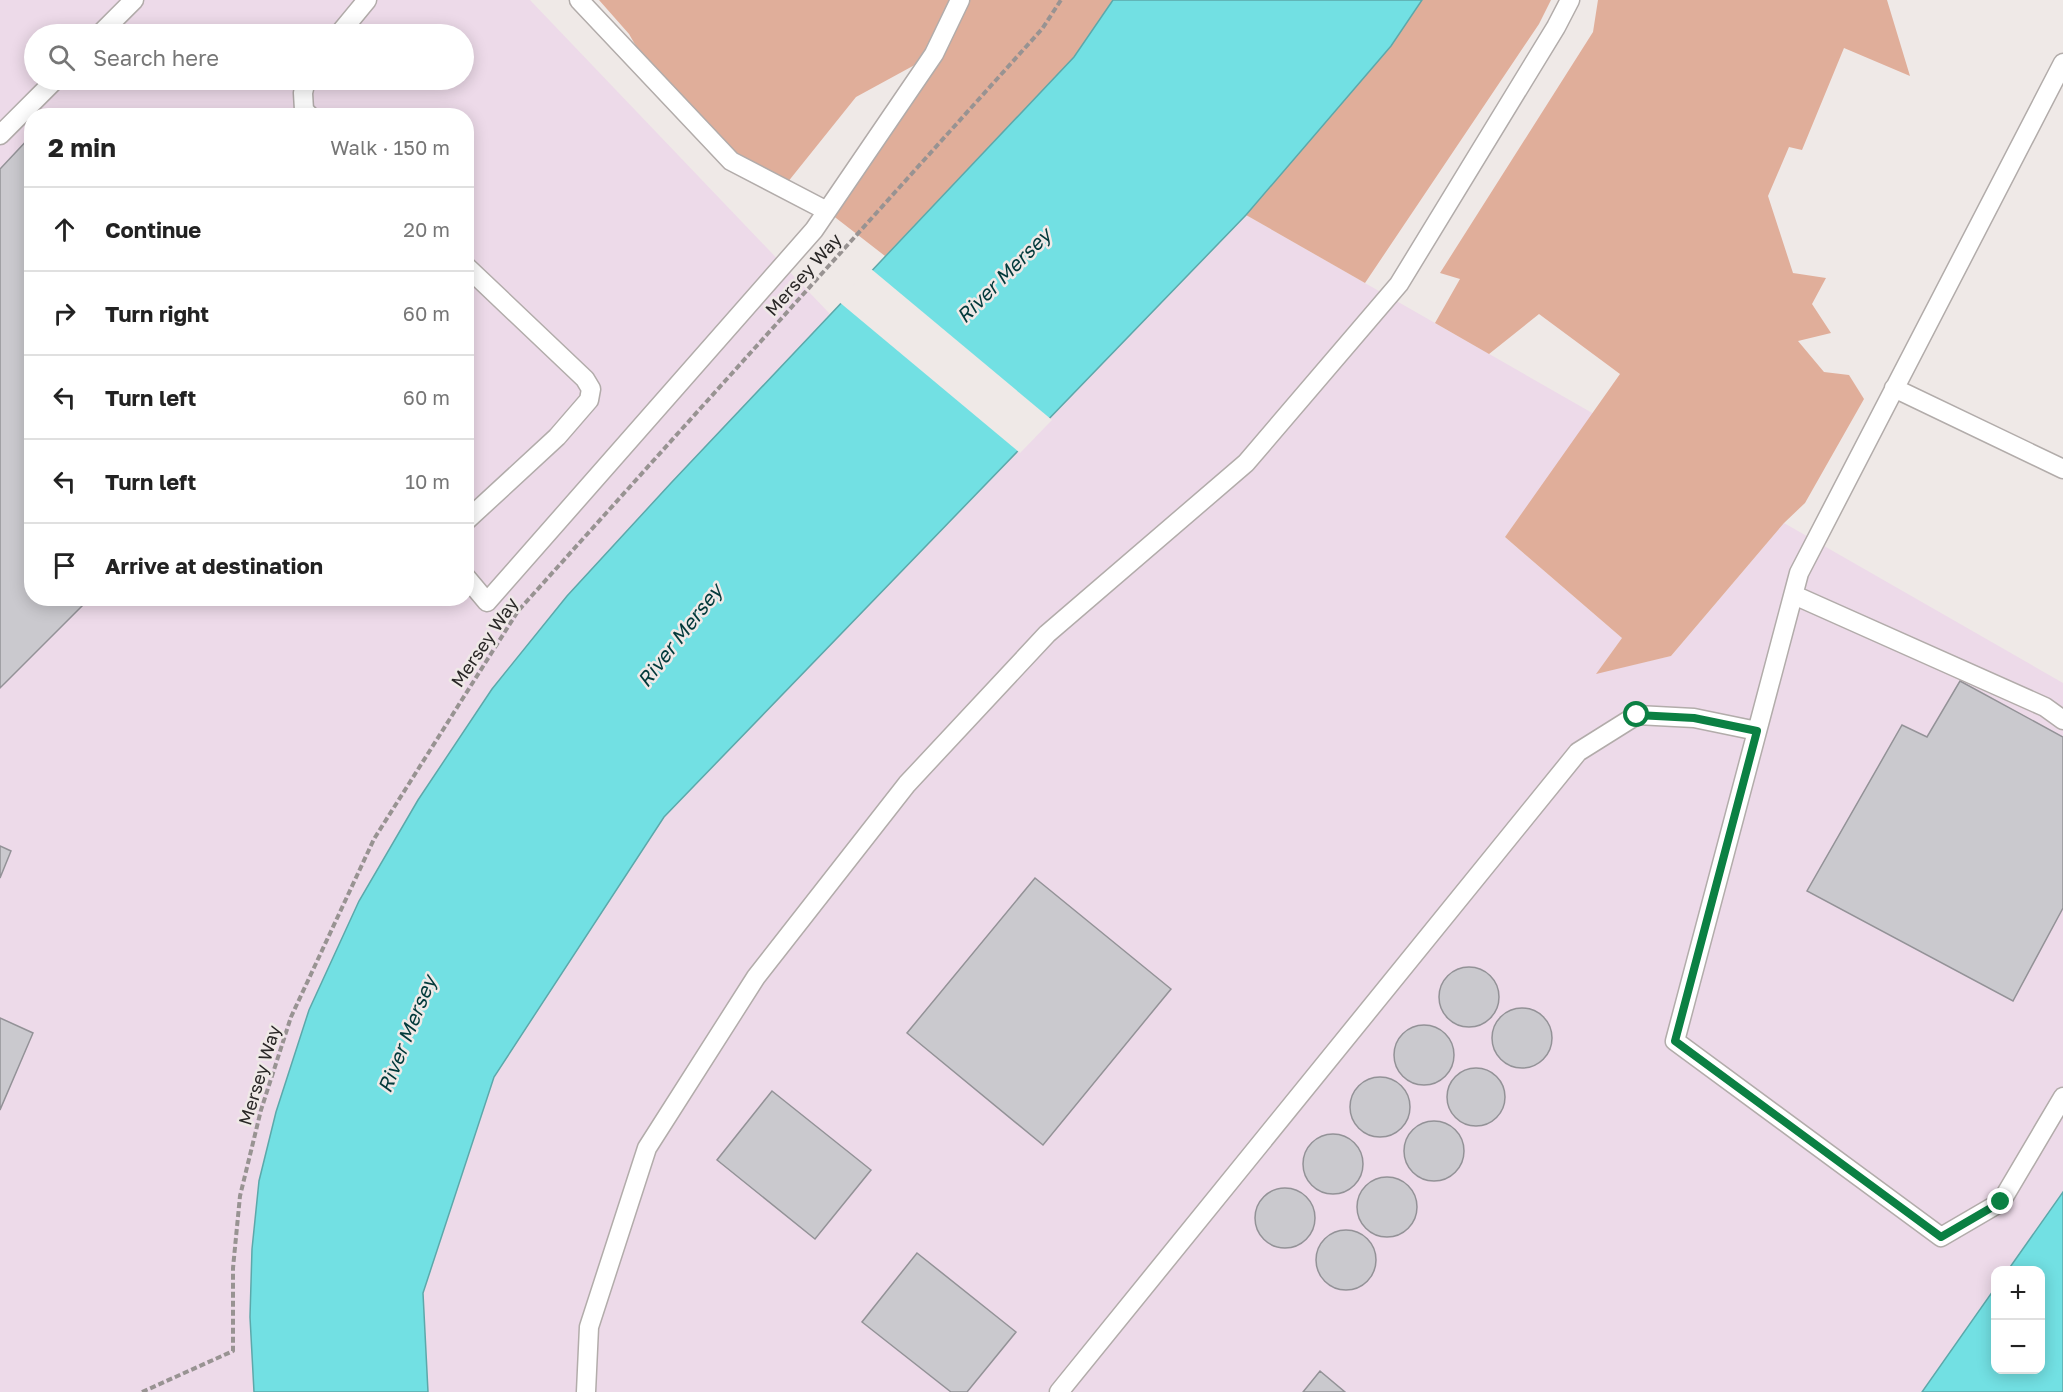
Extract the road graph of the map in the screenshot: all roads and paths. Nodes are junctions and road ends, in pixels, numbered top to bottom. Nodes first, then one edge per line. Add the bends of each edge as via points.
1 (134, 0) edge
2 (367, 0) edge
3 (579, 0) edge
4 (960, 0) edge
5 (1061, 0) edge
6 (1570, 0) edge
7 (110, 24) edge
8 (347, 24) edge
9 (2063, 63) edge
10 (46, 90) edge
11 (304, 90) edge
12 (27, 108) edge
13 (304, 108) edge
14 (24, 111) edge
15 (0, 135) edge
16 (827, 212) junction
17 (474, 274) edge
18 (1894, 388) junction
19 (2063, 469) edge
20 (474, 514) edge
21 (474, 587) edge
22 (1794, 595) junction
23 (2063, 720) edge
24 (1757, 731) junction
25 (2063, 1097) edge
26 (142, 1392) edge
27 (586, 1392) edge
28 (1059, 1392) edge

1 - 7 lane
2 - 8 lane
3 - 16 lane via 731,160
4 - 16 lane via 934,54
5 - 26 path, Mersey Way via 1042,29 518,611 374,839 291,1017 261,1110 242,1189 233,1268 233,1351
6 - 27 lane via 1399,284 1246,463 1047,634 907,784 756,977 647,1148 589,1327
9 - 18 lane
10 - 12 lane
11 - 13 lane
14 - 15 lane
16 - 21 lane via 487,602
17 - 20 lane via 591,389 589,400 557,437
18 - 19 lane
18 - 22 lane via 1799,573
22 - 23 lane via 2044,707
22 - 24 lane
24 - 25 lane via 1675,1041 1941,1237 2001,1202
24 - 28 lane via 1694,718 1637,715 1578,752

